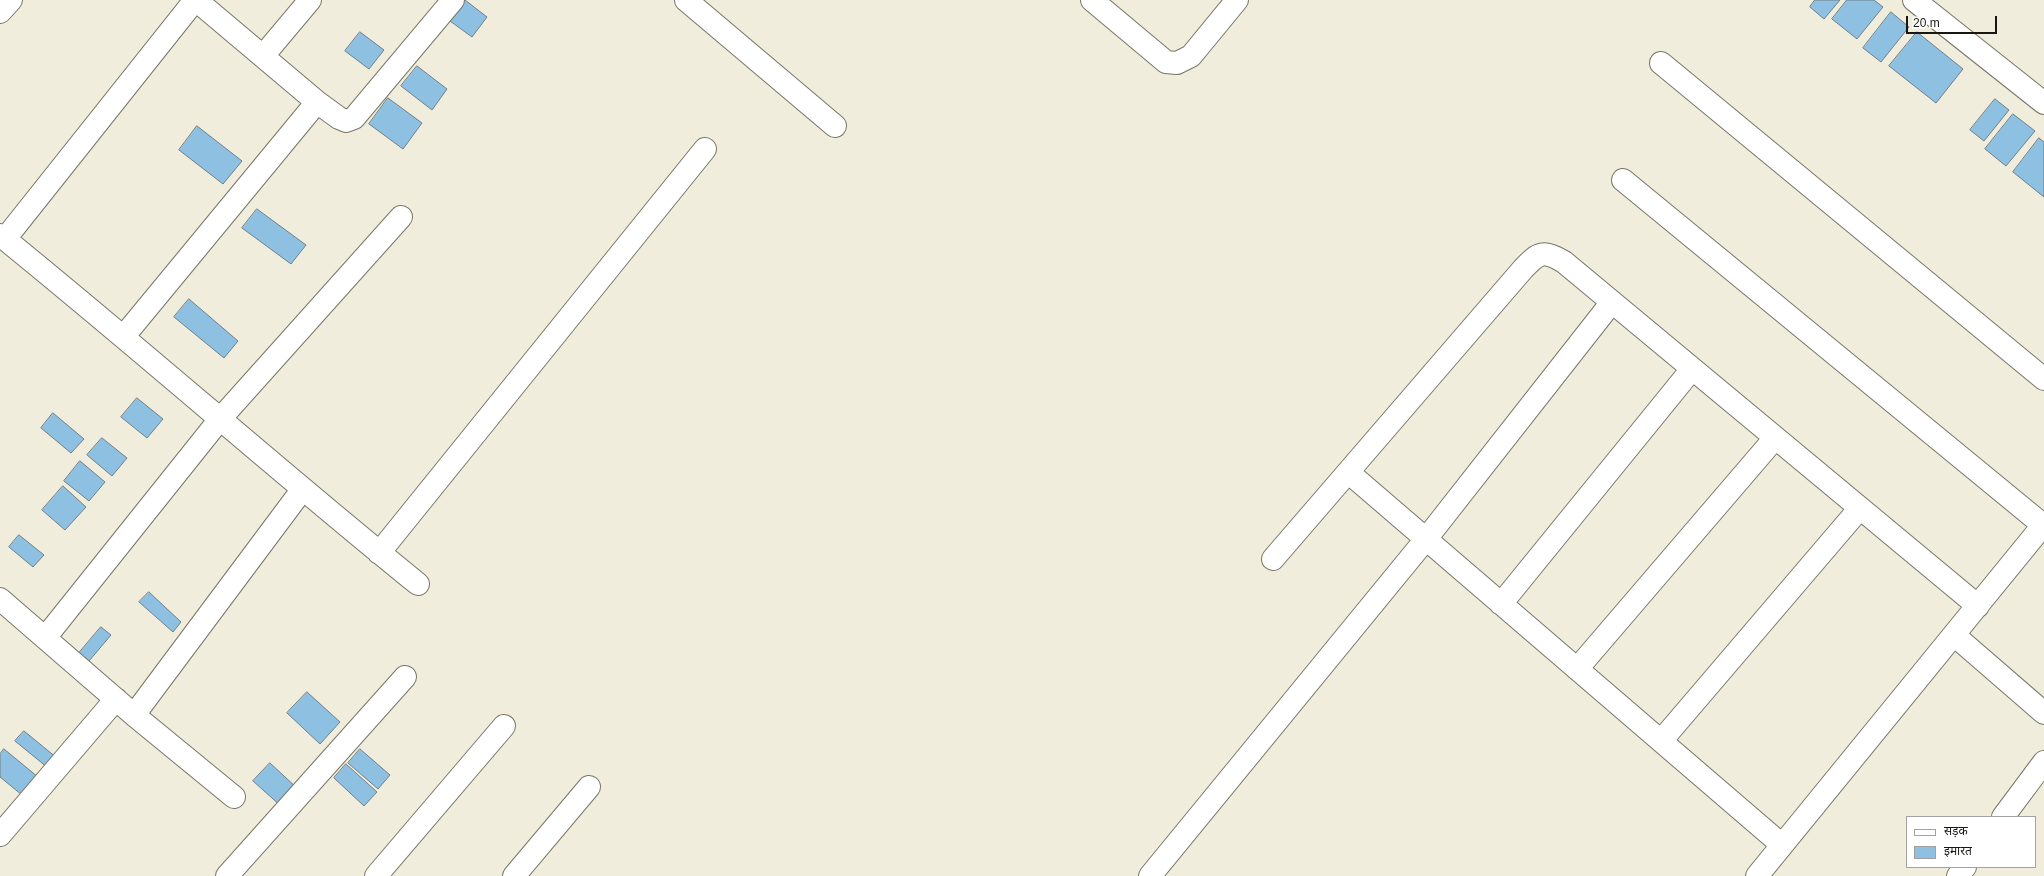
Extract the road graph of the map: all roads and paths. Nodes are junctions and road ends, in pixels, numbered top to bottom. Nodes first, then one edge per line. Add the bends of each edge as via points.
1 (11, 0) edge
2 (195, 0) edge
3 (310, 0) edge
4 (453, 0) edge
5 (686, 0) edge
6 (1092, 0) edge
7 (1237, 0) edge
8 (1914, 0) edge
9 (0, 12) edge
10 (263, 56) junction
11 (1661, 63) dead end
12 (317, 102) junction
13 (2044, 102) edge
14 (836, 126) dead end
15 (705, 148) dead end
16 (1623, 180) dead end
17 (401, 217) dead end
18 (3, 237) edge
19 (1612, 302) junction
20 (124, 336) junction
21 (1692, 369) junction
22 (2044, 379) edge
23 (220, 419) junction
24 (1775, 438) junction
25 (1348, 472) junction
26 (302, 490) junction
27 (1860, 508) junction
28 (2044, 525) edge
29 (1426, 539) junction
30 (379, 553) junction
31 (1273, 559) dead end
32 (418, 584) dead end
33 (0, 599) edge
34 (1501, 604) junction
35 (1978, 606) junction
36 (1954, 635) junction
37 (45, 638) junction
38 (1577, 669) junction
39 (405, 677) dead end
40 (116, 699) junction
41 (2044, 713) edge
42 (134, 715) junction
43 (504, 726) dead end
44 (1661, 741) junction
45 (2044, 762) edge
46 (589, 787) dead end
47 (234, 797) dead end
48 (2004, 816) edge
49 (0, 835) edge
50 (1782, 845) junction
51 (1964, 868) edge
52 (227, 876) edge
53 (376, 876) edge
54 (514, 876) edge
55 (1150, 876) edge
56 (1757, 876) edge
57 (1958, 876) edge

1 - 9 street
2 - 10 street
2 - 18 street
3 - 10 street
4 - 12 street via 354,118 346,121 338,118
5 - 14 street
6 - 7 street via 1166,62 1177,64 1191,56
8 - 13 street
10 - 12 street
11 - 22 street
12 - 20 street
15 - 30 street
16 - 28 street
17 - 23 street
18 - 20 street
19 - 21 street
19 - 25 street via 1564,262 1549,254 1535,257
19 - 29 street
20 - 23 street
21 - 24 street
21 - 34 street
23 - 26 street
23 - 37 street
24 - 27 street
24 - 38 street
25 - 29 street
25 - 31 street
26 - 30 street
26 - 42 street
27 - 35 street
27 - 44 street
28 - 35 street
29 - 34 street
29 - 55 street
30 - 32 street
33 - 37 street
34 - 38 street
35 - 36 street
36 - 41 street
36 - 50 street
37 - 40 street
38 - 44 street
39 - 52 street
40 - 42 street
40 - 49 street
42 - 47 street
43 - 53 street
44 - 50 street
45 - 48 street
46 - 54 street
50 - 56 street
51 - 57 street

